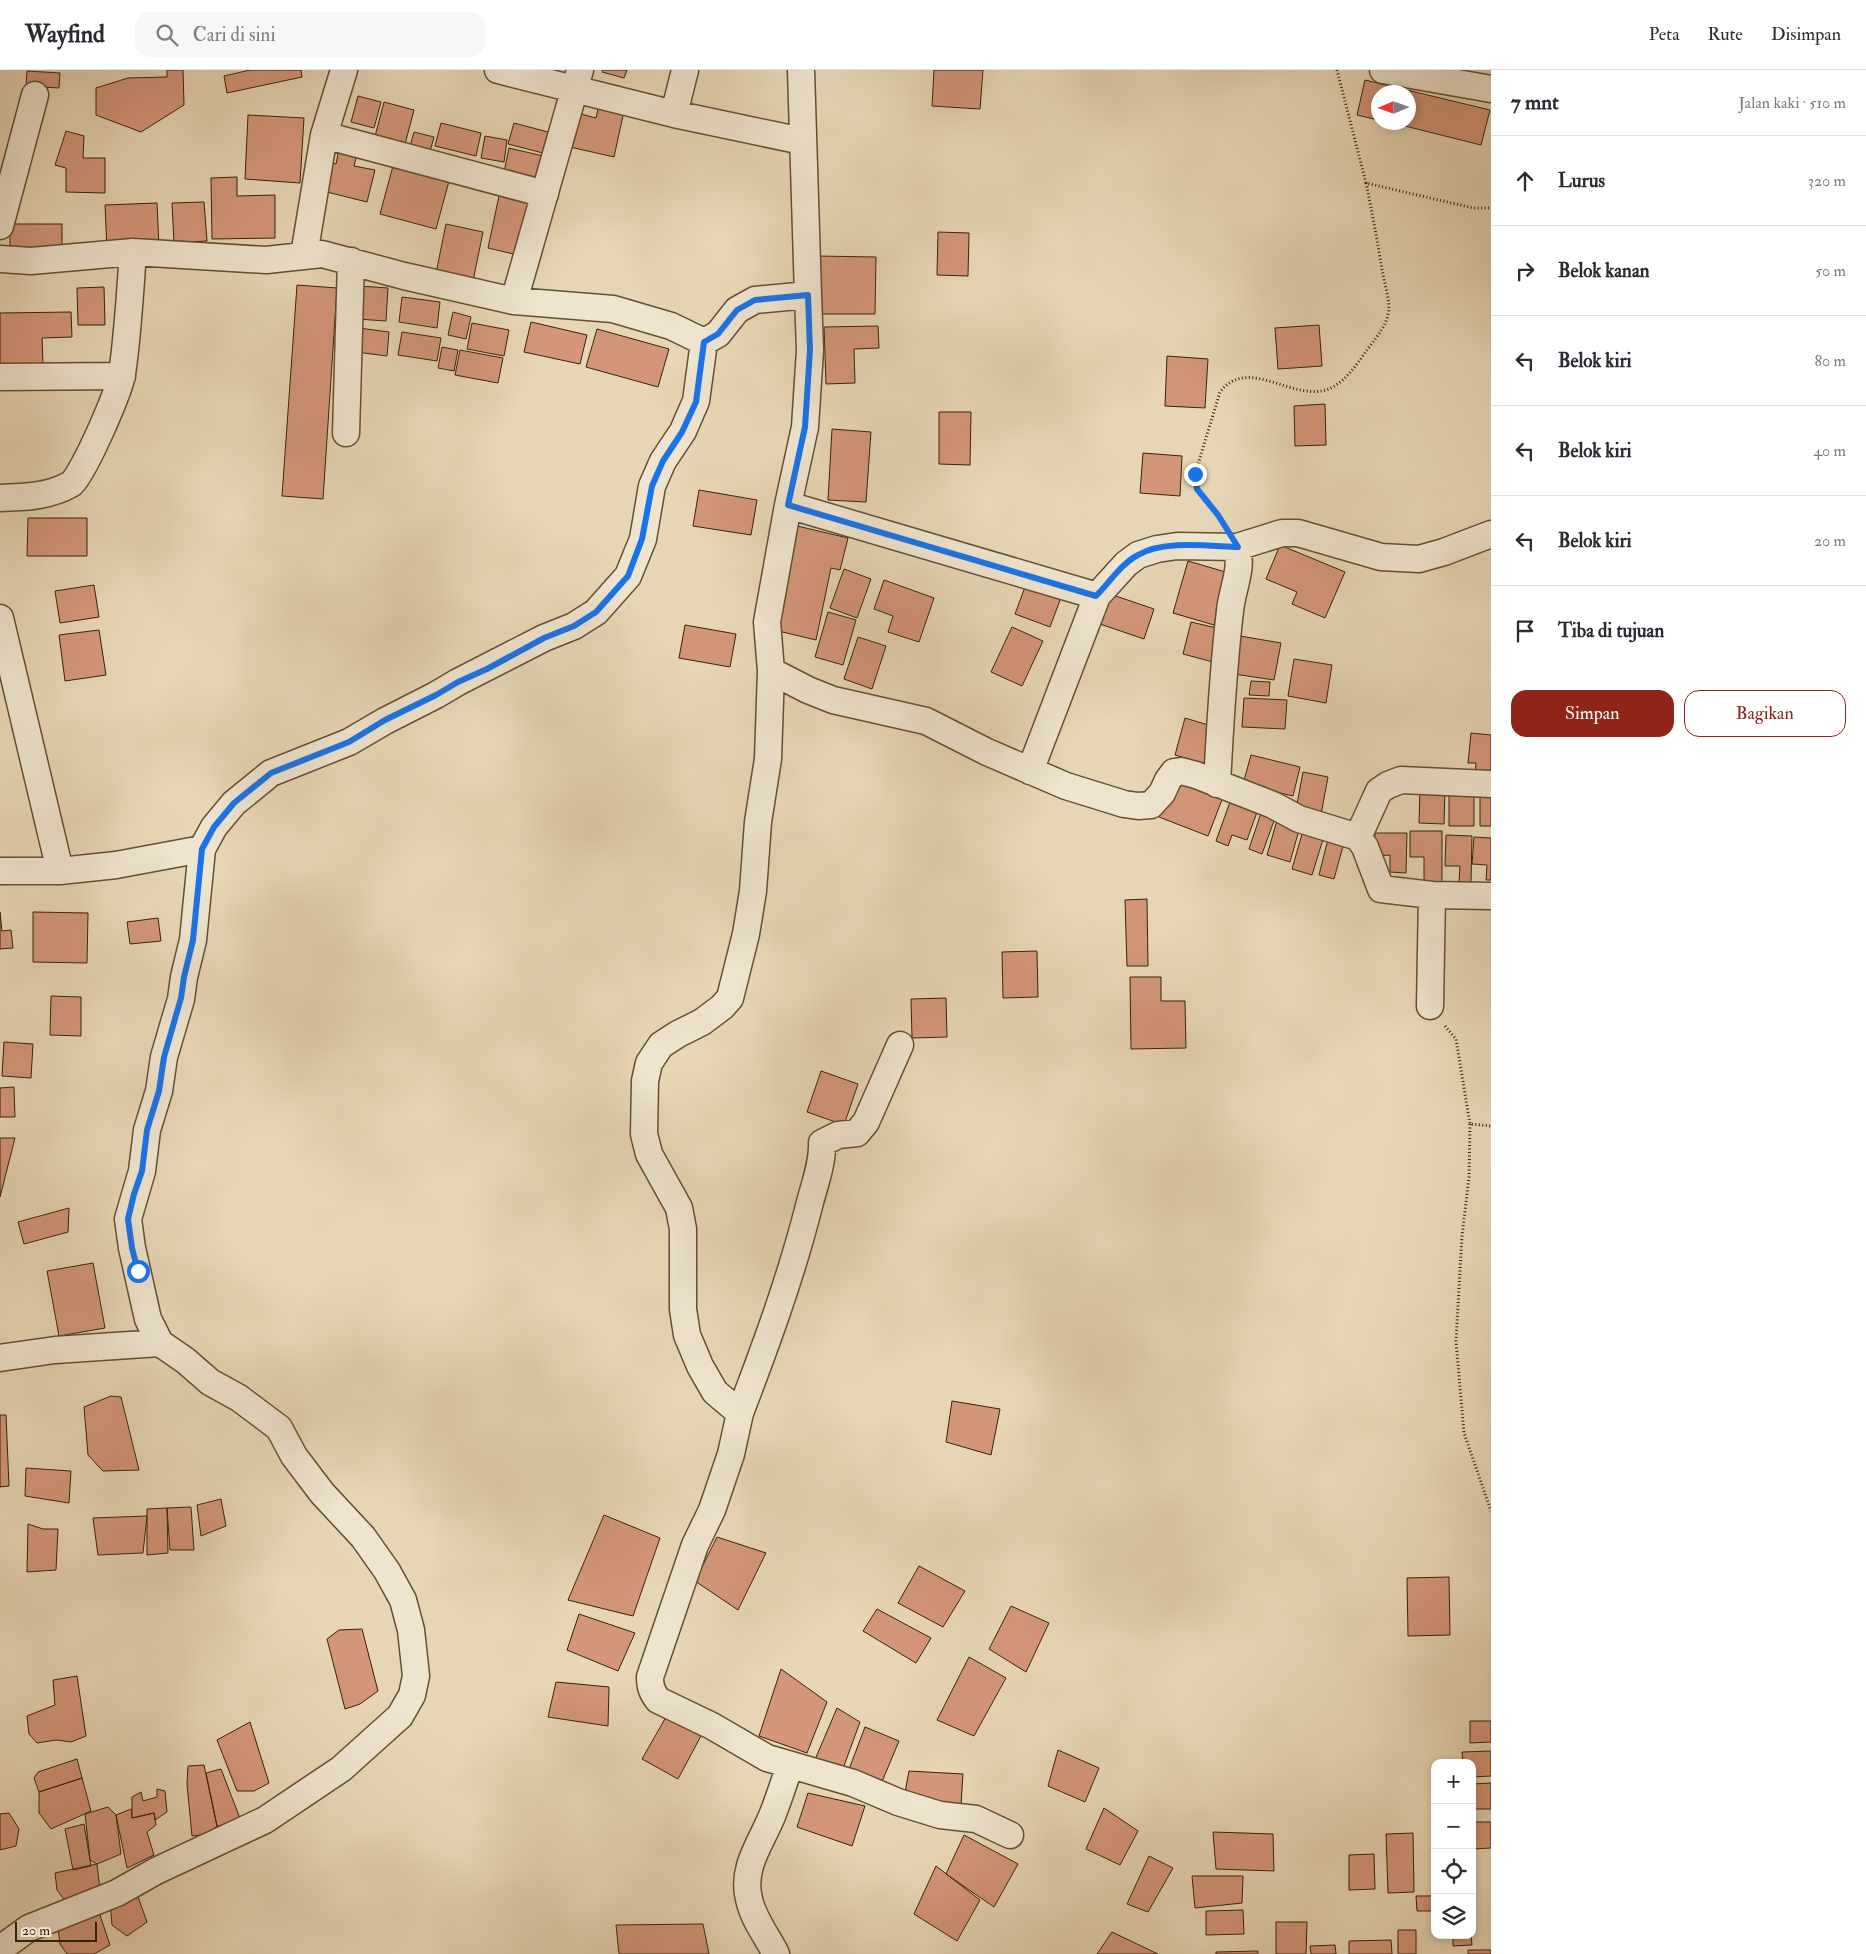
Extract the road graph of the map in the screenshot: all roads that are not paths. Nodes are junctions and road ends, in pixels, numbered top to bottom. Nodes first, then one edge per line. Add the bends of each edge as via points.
1 (344, 70) edge
2 (498, 70) edge
3 (684, 70) edge
4 (801, 70) edge
5 (1383, 70) edge
6 (578, 80) edge
7 (1491, 89) edge
8 (35, 94) dead end
9 (674, 114) junction
10 (324, 135) junction
11 (802, 141) junction
12 (545, 194) junction
13 (0, 226) edge
14 (133, 252) junction
15 (304, 255) junction
16 (0, 259) edge
17 (351, 261) junction
18 (808, 295) junction
19 (514, 300) junction
20 (704, 342) junction
21 (122, 376) junction
22 (0, 377) edge
23 (346, 433) dead end
24 (0, 498) edge
25 (788, 505) junction
26 (1491, 534) edge
27 (1238, 547) junction
28 (1096, 596) junction
29 (0, 618) edge
30 (771, 671) junction
31 (1030, 771) junction
32 (1216, 784) junction
33 (1491, 784) edge
34 (1358, 837) junction
35 (202, 849) junction
36 (0, 871) edge
37 (60, 871) junction
38 (1432, 895) junction
39 (1491, 896) edge
40 (1430, 1006) road end
41 (900, 1045) dead end
42 (160, 1343) junction
43 (0, 1358) edge
44 (740, 1413) junction
45 (790, 1766) junction
46 (1010, 1835) dead end
47 (0, 1948) edge
48 (776, 1954) edge

1 - 10 street
2 - 6 street
3 - 9 street
4 - 11 street
5 - 7 street
6 - 9 street
6 - 12 street
8 - 13 street
9 - 11 street
10 - 12 street
10 - 15 street
11 - 18 street
12 - 19 street
14 - 15 street via 266,260
14 - 16 street via 31,261
14 - 21 street
15 - 17 street via 322,254
17 - 19 street
17 - 23 street
18 - 20 street via 755,300 737,310 718,334
18 - 25 street via 808,400
19 - 20 street via 613,309 671,326
20 - 35 street via 696,402 652,486 642,539 628,576 596,612 385,720 349,742 271,773 234,803 214,827
21 - 22 street
21 - 24 street via 92,452 73,483 37,497
25 - 28 street
25 - 30 street via 767,622
26 - 27 street via 1419,559 1381,557 1298,533 1282,533
27 - 28 street via 1157,548 1126,564
27 - 32 street via 1240,566 1229,613
28 - 31 street
29 - 37 street
30 - 31 street via 833,700 926,721
30 - 44 street via 768,759 758,822 753,891 730,998 702,1022 661,1045 650,1063 643,1107 648,1154 679,1208 683,1229 683,1300 687,1336 715,1392
31 - 32 street via 1095,797 1138,806 1151,805 1174,772 1182,771
32 - 34 street via 1273,805 1299,819
33 - 34 street via 1400,780 1388,784 1380,791
34 - 38 street via 1381,889
35 - 37 street via 116,865
35 - 42 street via 193,940 147,1130 142,1171 128,1219 148,1319
36 - 37 street
38 - 39 street
38 - 40 street
41 - 44 street via 866,1122 856,1133 838,1135 822,1142 796,1257
42 - 43 street via 55,1350
42 - 47 street via 210,1382 239,1398 279,1428 294,1456 322,1493 364,1537 388,1571 403,1600 411,1630 416,1676 412,1696 400,1716 341,1769 265,1820 117,1893 29,1928
44 - 45 street via 732,1454 712,1510 695,1545 650,1685 658,1700 767,1758
45 - 46 street via 853,1783 940,1815 976,1820
45 - 48 street via 772,1818 751,1860 748,1878 748,1898 756,1920

